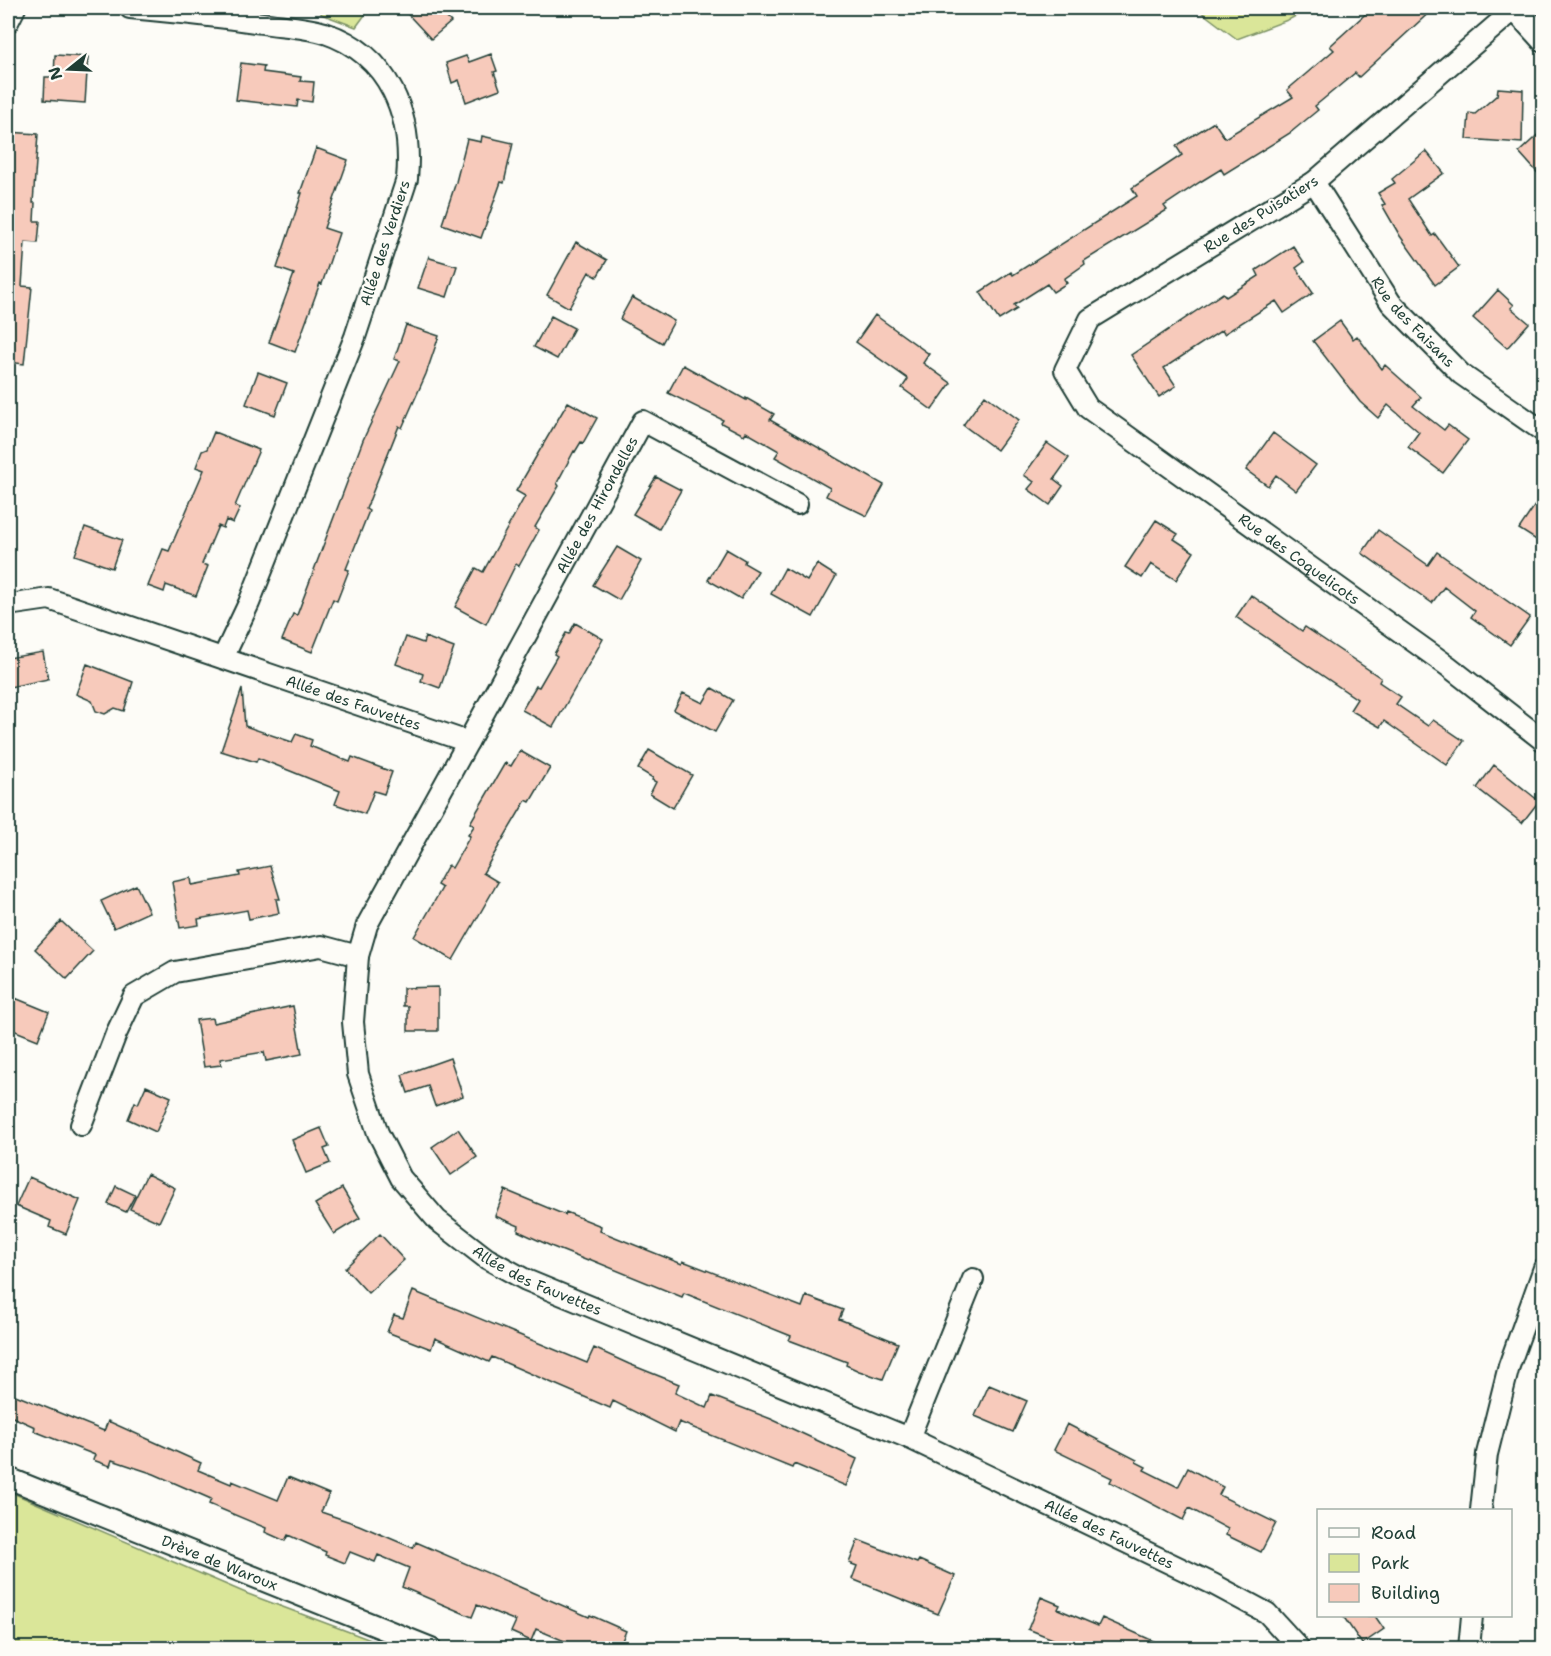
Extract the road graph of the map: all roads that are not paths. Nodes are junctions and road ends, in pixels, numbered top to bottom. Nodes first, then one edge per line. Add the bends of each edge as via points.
1 (15, 8) edge
2 (130, 8) edge
3 (1515, 8) edge
4 (8, 22) edge
5 (1544, 40) edge
6 (1314, 182) junction
7 (1065, 370) joint
8 (1544, 432) edge
9 (797, 504) dead end
10 (8, 605) edge
11 (223, 658) junction
12 (1544, 741) edge
13 (468, 742) junction
14 (358, 956) junction
15 (81, 1125) dead end
16 (1544, 1268) edge
17 (973, 1279) dead end
18 (909, 1438) junction
19 (8, 1478) edge
20 (1481, 1509) edge
21 (1472, 1617) edge
22 (431, 1648) edge
23 (1299, 1648) edge
24 (1469, 1648) edge

1 - 4 street
2 - 11 street, Allée des Verdiers via 324,33 357,48 375,63 396,96 407,131 407,179 355,337 249,603
3 - 5 street
3 - 6 street, Rue des Puisatiers
6 - 7 street, Rue des Puisatiers via 1090,319
6 - 8 street, Rue des Faisans via 1391,303 1461,374
7 - 12 street, Rue des Coquelicots via 1088,408 1448,666
9 - 13 street, Allée des Hirondelles via 643,421
10 - 11 street, Allée des Fauvettes via 49,599
11 - 13 street, Allée des Fauvettes
13 - 14 street, Allée des Fauvettes via 367,924
14 - 15 street via 321,946 175,972 135,996
14 - 18 street, Allée des Fauvettes via 353,1022 358,1074 378,1133 402,1178 437,1220 486,1258 526,1280
16 - 20 street via 1509,1366 1487,1454
17 - 18 street
18 - 23 street, Allée des Fauvettes via 1267,1613
19 - 22 street, Drève de Waroux
21 - 24 street

